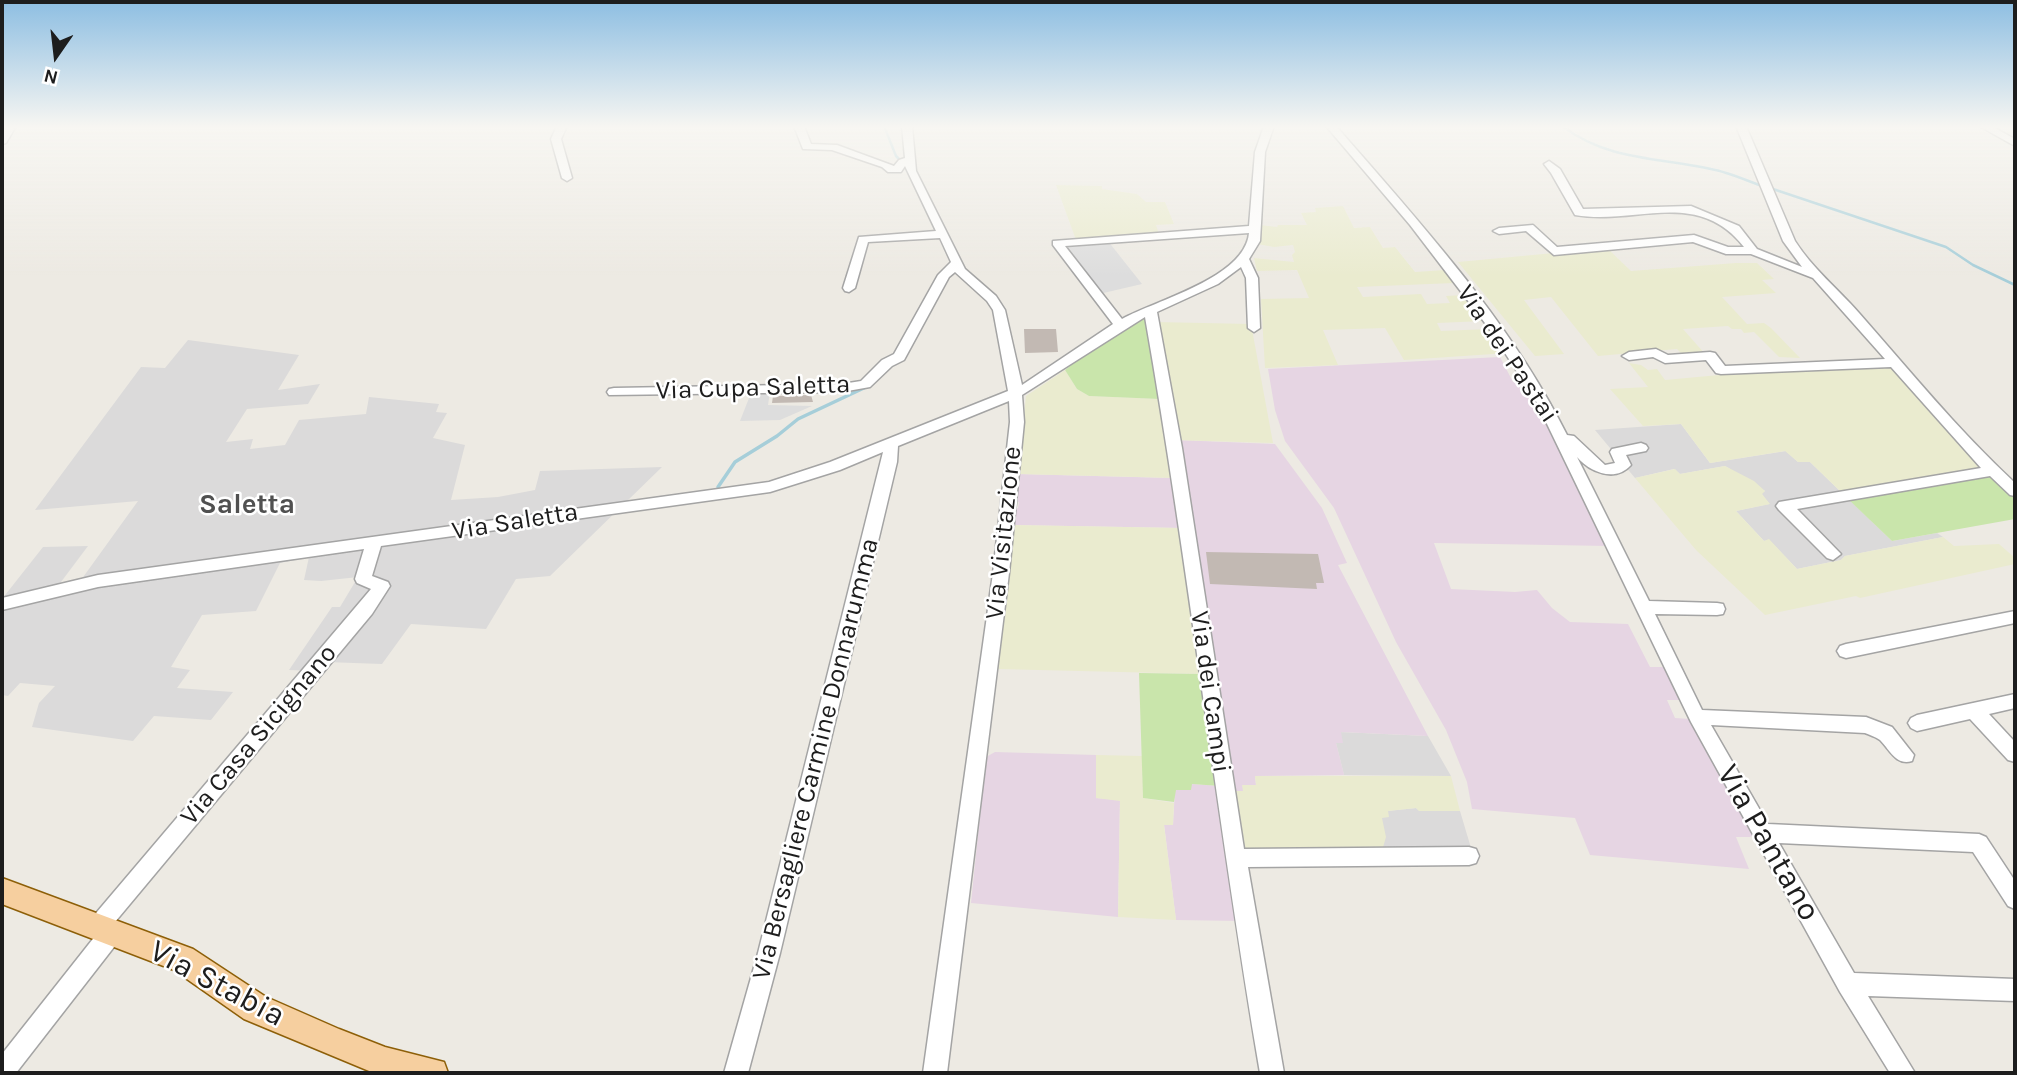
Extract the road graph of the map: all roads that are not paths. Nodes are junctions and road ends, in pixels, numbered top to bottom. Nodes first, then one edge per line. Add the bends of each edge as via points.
1 (913, 176) edge
2 (1258, 176) edge
3 (1374, 176) edge
4 (1559, 176) edge
5 (1762, 176) edge
6 (1255, 229) junction
7 (1499, 230) dead end
8 (938, 234) junction
9 (1753, 251) junction
10 (1243, 258) junction
11 (956, 264) junction
12 (1823, 280) junction
13 (849, 288) dead end
14 (1150, 310) junction
15 (1121, 324) junction
16 (1254, 328) dead end
17 (1629, 356) dead end
18 (1896, 363) junction
19 (614, 392) dead end
20 (1016, 394) junction
21 (1560, 435) junction
22 (891, 444) junction
23 (1641, 448) dead end
24 (1992, 471) junction
25 (2015, 491) edge
26 (374, 543) junction
27 (1833, 554) dead end
28 (2, 604) edge
29 (1643, 607) junction
30 (1717, 609) dead end
31 (2015, 617) edge
32 (1846, 651) dead end
33 (2015, 701) edge
34 (1973, 710) junction
35 (1697, 717) junction
36 (1917, 723) dead end
37 (2015, 754) edge
38 (1905, 755) dead end
39 (1762, 833) junction
40 (1469, 856) dead end
41 (1238, 858) junction
42 (2, 891) edge
43 (2015, 899) edge
44 (106, 929) junction
45 (1848, 984) junction
46 (2015, 990) edge
47 (2, 1072) edge
48 (433, 1073) edge
49 (736, 1073) edge
50 (936, 1073) edge
51 (1272, 1073) edge
52 (1903, 1073) edge

1 - 8 street
2 - 6 street
3 - 21 street, Via dei Pastai via 1493,325
4 - 9 street via 1579,213 1687,208 1735,228
5 - 12 street via 1799,257
6 - 10 street via 1250,253
6 - 15 street via 1057,243
7 - 9 street via 1529,227 1554,251 1693,238 1726,250
8 - 11 street
8 - 13 street via 863,239
9 - 12 street
10 - 14 street via 1211,284
10 - 16 street via 1252,278
11 - 19 street, Via Cupa Saletta via 944,275 899,357 865,384 819,390
11 - 20 street, Via Visitazione via 999,310
12 - 18 street
14 - 15 street
14 - 41 street, Via dei Campi
15 - 20 street via 1048,378
17 - 18 street via 1710,356 1721,370
18 - 24 street
20 - 22 street, Via Saletta
20 - 50 street, Via Visitazione via 1001,573
21 - 23 street via 1600,469 1624,465 1617,452
21 - 29 street, Via dei Pastai
22 - 26 street, Via Saletta via 757,490
22 - 49 street, Via Bersagliere Carmine Donnarumma via 818,757
24 - 25 street
24 - 27 street via 1784,506
26 - 28 street, Via Saletta via 98,582
26 - 44 street, Via Casa Sicignano via 363,579 382,586
29 - 30 street
29 - 35 street, Via Pantano
31 - 32 street
33 - 34 street
34 - 36 street
34 - 37 street
35 - 38 street via 1866,725 1885,733
35 - 39 street, Via Pantano
39 - 43 street via 1979,844
39 - 45 street, Via Pantano
40 - 41 street
41 - 51 street, Via dei Campi
42 - 44 main road, Via Stabia
44 - 47 street
44 - 48 main road, Via Stabia via 183,959 255,1008 335,1044
45 - 46 street
45 - 52 street, Via Pantano

